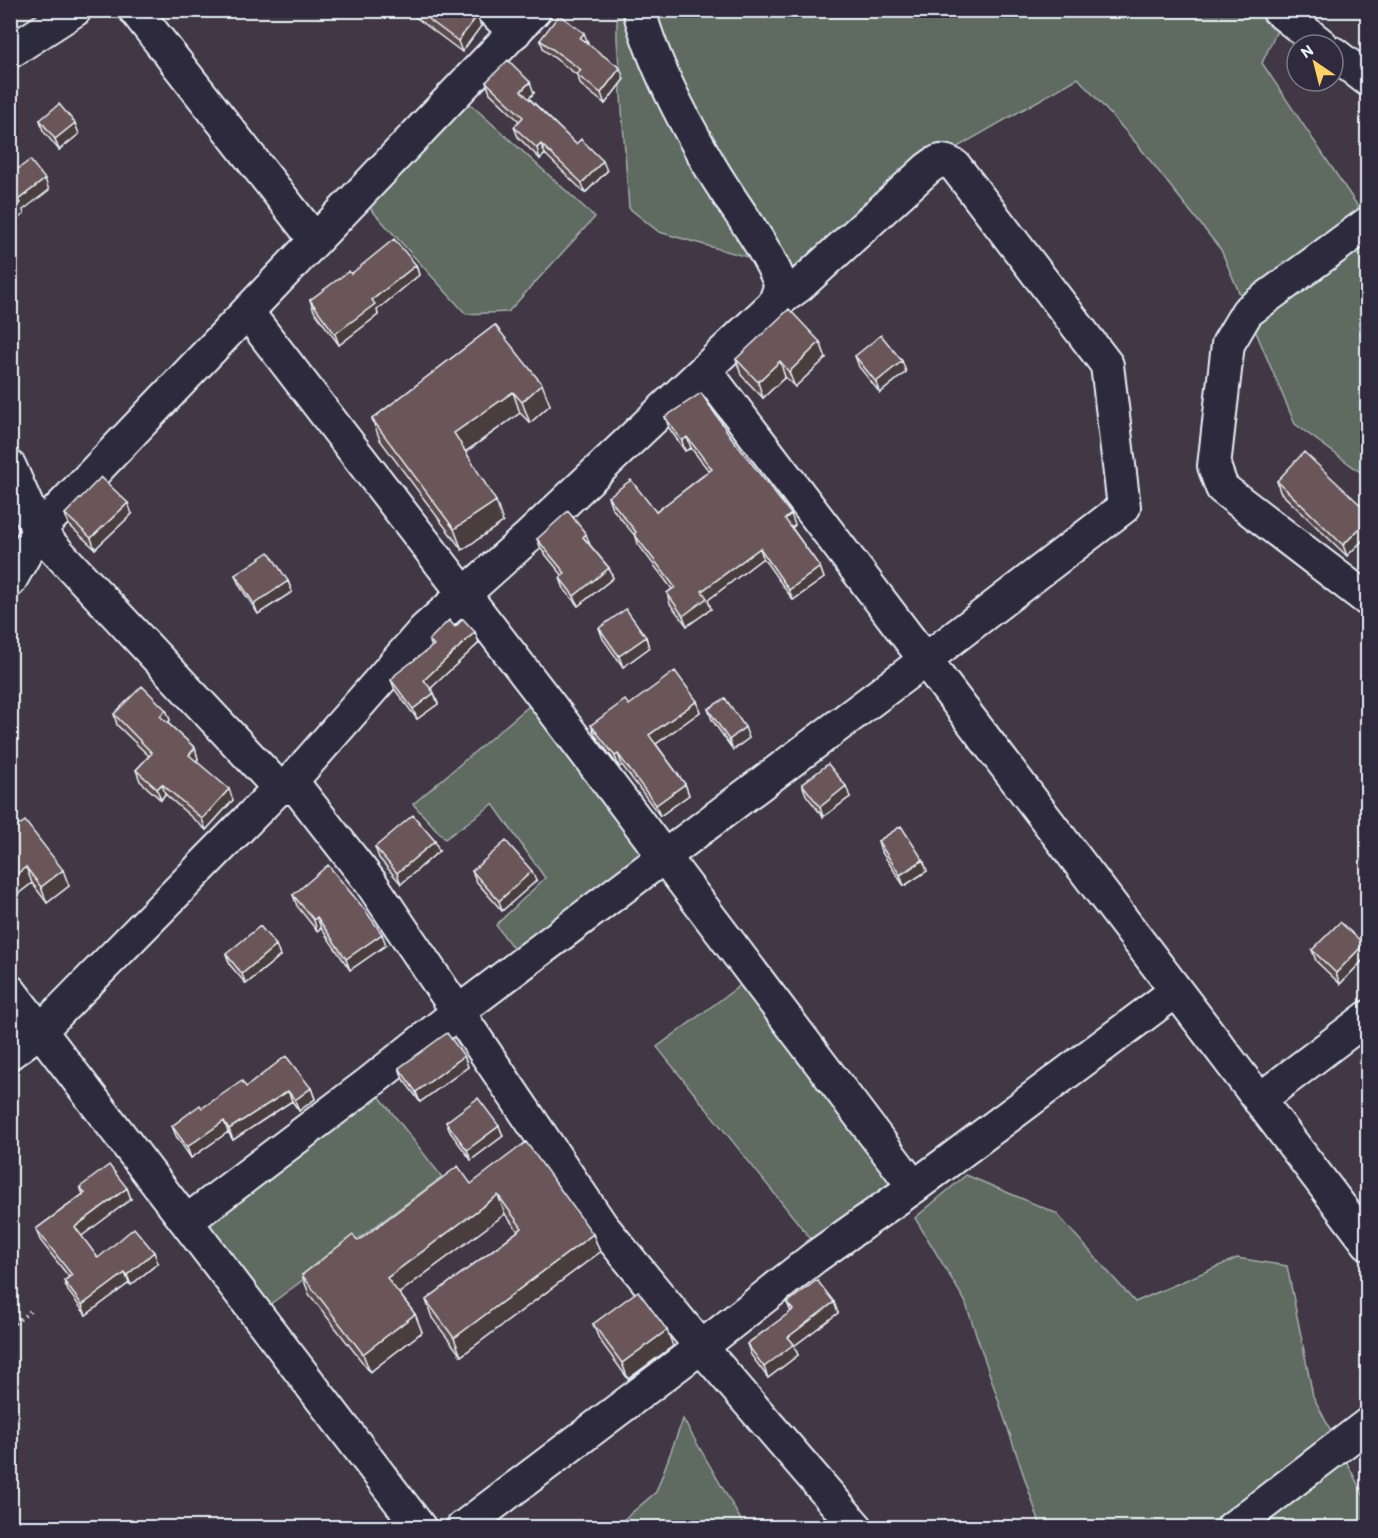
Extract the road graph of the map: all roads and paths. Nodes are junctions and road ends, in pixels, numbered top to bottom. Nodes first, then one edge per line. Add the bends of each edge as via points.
1 (75, 10) edge
2 (135, 10) edge
3 (492, 10) edge
4 (639, 10) edge
5 (1278, 10) edge
6 (525, 21) edge
7 (1307, 33) edge
8 (10, 52) edge
9 (1345, 62) edge
10 (1368, 80) edge
11 (1368, 224) edge
12 (315, 240) junction
13 (774, 304) junction
14 (247, 312) junction
15 (705, 370) junction
16 (10, 467) edge
17 (38, 531) junction
18 (10, 581) edge
19 (464, 594) junction
20 (1368, 600) edge
21 (925, 660) junction
22 (288, 788) junction
23 (664, 856) junction
24 (10, 991) edge
25 (1176, 991) junction
26 (458, 1012) junction
27 (1368, 1017) edge
28 (41, 1030) junction
29 (10, 1053) edge
30 (1259, 1100) junction
31 (914, 1187) junction
32 (187, 1221) junction
33 (1368, 1243) edge
34 (33, 1309) dead end
35 (10, 1327) edge
36 (701, 1347) junction
37 (1368, 1425) edge
38 (420, 1527) edge
39 (462, 1527) edge
40 (857, 1527) edge
41 (1232, 1527) edge

1 - 8 street
2 - 12 street
3 - 6 street
4 - 13 street via 646,38 672,95 710,166 772,264 781,285
5 - 7 street
6 - 12 street
9 - 10 street
11 - 20 street via 1247,312 1228,344 1214,466 1222,488
12 - 14 street
13 - 15 street
13 - 21 street via 799,286 927,169 947,160 1107,364 1124,507
14 - 17 street
14 - 19 street
15 - 19 street
15 - 21 street
16 - 17 street
17 - 18 street
17 - 22 street
19 - 22 street via 424,630
19 - 23 street
21 - 23 street
21 - 25 street
22 - 26 street via 371,883
22 - 28 street
23 - 26 street
23 - 31 street
24 - 28 street
25 - 30 street
25 - 31 street
26 - 32 street
26 - 36 street via 602,1226
27 - 30 street
28 - 29 street
28 - 32 street
30 - 33 street
31 - 36 street via 815,1257
32 - 38 street
34 - 35 path
36 - 39 street
36 - 40 street
37 - 41 street

